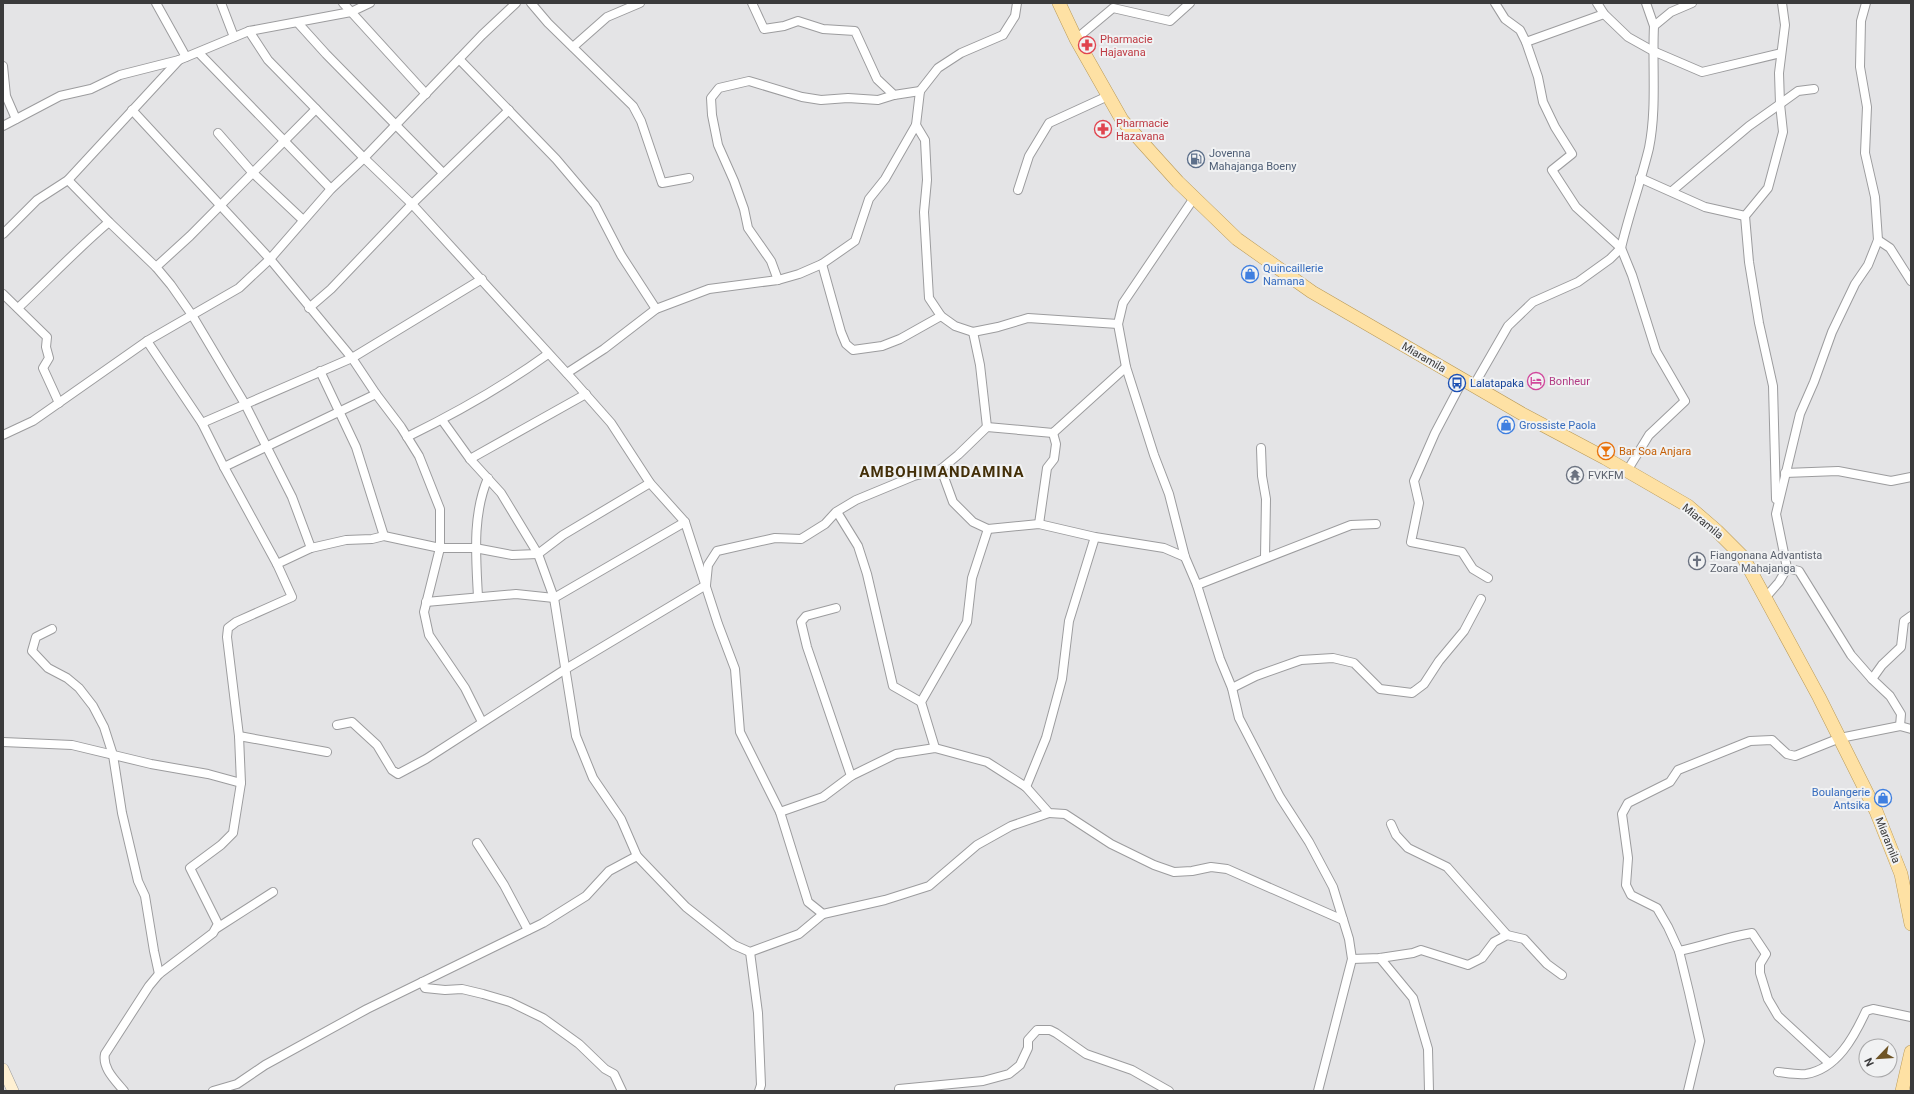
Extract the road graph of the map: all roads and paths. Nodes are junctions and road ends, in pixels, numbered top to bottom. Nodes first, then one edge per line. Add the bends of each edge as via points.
1 (156, 3) edge
2 (221, 3) edge
3 (343, 3) edge
4 (370, 3) edge
5 (516, 3) edge
6 (531, 3) edge
7 (640, 3) edge
8 (752, 3) edge
9 (1017, 3) edge
10 (1059, 3) edge
11 (1190, 3) edge
12 (1495, 3) edge
13 (1597, 3) edge
14 (1646, 3) edge
15 (1692, 3) edge
16 (1782, 3) edge
17 (1866, 3) edge
18 (351, 12) junction
19 (1604, 14) junction
20 (298, 23) junction
21 (1654, 26) junction
22 (249, 31) junction
23 (234, 37) junction
24 (1076, 38) junction
25 (1526, 42) junction
26 (573, 47) junction
27 (1653, 51) junction
28 (199, 53) junction
29 (1781, 53) junction
30 (183, 58) junction
31 (459, 59) junction
32 (3, 66) edge
33 (1814, 89) dead end
34 (920, 91) junction
35 (426, 94) junction
36 (894, 95) junction
37 (1108, 96) junction
38 (1780, 104) junction
39 (316, 109) junction
40 (132, 110) junction
41 (509, 110) junction
42 (16, 119) junction
43 (396, 124) junction
44 (916, 125) junction
45 (3, 126) edge
46 (218, 133) dead end
47 (283, 140) junction
48 (364, 158) junction
49 (252, 172) junction
50 (443, 174) junction
51 (689, 178) dead end
52 (1640, 178) junction
53 (68, 180) junction
54 (331, 189) junction
55 (1018, 190) dead end
56 (1672, 191) junction
57 (1194, 198) junction
58 (412, 204) junction
59 (219, 205) junction
60 (1745, 216) junction
61 (303, 220) junction
62 (109, 222) junction
63 (3, 234) edge
64 (1878, 240) junction
65 (1621, 248) junction
66 (270, 259) junction
67 (822, 264) junction
68 (156, 267) junction
69 (482, 279) junction
70 (778, 280) junction
71 (1911, 280) edge
72 (3, 294) edge
73 (18, 308) junction
74 (309, 308) junction
75 (656, 309) junction
76 (192, 315) junction
77 (941, 316) junction
78 (1118, 324) junction
79 (973, 332) junction
80 (147, 341) junction
81 (548, 354) junction
82 (352, 358) junction
83 (1126, 367) junction
84 (320, 371) junction
85 (567, 373) junction
86 (1469, 382) junction
87 (376, 394) junction
88 (586, 394) junction
89 (59, 403) junction
90 (245, 404) junction
91 (339, 413) junction
92 (442, 420) junction
93 (202, 422) junction
94 (987, 427) junction
95 (1053, 433) junction
96 (3, 436) edge
97 (408, 437) junction
98 (265, 448) junction
99 (1261, 448) dead end
100 (470, 458) junction
101 (224, 467) junction
102 (941, 469) junction
103 (1627, 471) junction
104 (1786, 473) junction
105 (1911, 477) edge
106 (488, 478) junction
107 (650, 483) junction
108 (837, 512) junction
109 (1776, 514) junction
110 (684, 522) junction
111 (1039, 524) junction
112 (1376, 524) dead end
113 (988, 529) junction
114 (384, 536) junction
115 (1095, 537) junction
116 (311, 548) junction
117 (440, 548) junction
118 (475, 548) junction
119 (538, 554) junction
120 (1185, 557) junction
121 (1265, 557) junction
122 (277, 564) junction
123 (1787, 568) junction
124 (1488, 578) dead end
125 (706, 585) junction
126 (1197, 585) junction
127 (478, 596) junction
128 (1766, 597) junction
129 (554, 598) junction
130 (1481, 599) dead end
131 (426, 602) junction
132 (836, 608) dead end
133 (1911, 616) edge
134 (52, 629) dead end
135 (564, 670) junction
136 (1872, 679) junction
137 (1232, 688) junction
138 (921, 702) junction
139 (482, 722) junction
140 (337, 725) dead end
141 (1900, 726) junction
142 (1911, 729) edge
143 (239, 736) junction
144 (1840, 738) junction
145 (3, 742) edge
146 (935, 748) junction
147 (327, 752) dead end
148 (113, 755) junction
149 (851, 776) junction
150 (241, 783) junction
151 (1026, 787) junction
152 (780, 812) junction
153 (1049, 813) junction
154 (1391, 824) dead end
155 (477, 843) dead end
156 (637, 856) junction
157 (273, 892) dead end
158 (824, 914) junction
159 (1343, 920) junction
160 (1911, 924) edge
161 (217, 928) junction
162 (528, 930) junction
163 (1507, 935) junction
164 (1679, 951) junction
165 (750, 952) junction
166 (1380, 958) junction
167 (1352, 959) junction
168 (159, 974) junction
169 (1562, 975) dead end
170 (422, 982) junction
171 (1911, 1017) edge
172 (1911, 1052) edge
173 (1829, 1063) junction
174 (3, 1069) edge
175 (1778, 1072) dead end
176 (898, 1089) dead end
177 (1321, 1090) edge
178 (13, 1091) edge
179 (124, 1091) edge
180 (213, 1091) edge
181 (622, 1091) edge
182 (759, 1091) edge
183 (1169, 1091) edge
184 (1429, 1091) edge
185 (1688, 1091) edge
186 (1902, 1091) edge

1 - 30 street
2 - 23 street
3 - 18 street
4 - 18 street
5 - 31 street
6 - 26 street
7 - 26 street via 607,17
8 - 36 street via 764,29 784,26 798,20 823,29 855,31 877,79
9 - 34 street via 1015,16 1003,35 961,53 938,68
10 - 24 main road, Miaramila
11 - 24 street via 1170,21 1113,8
12 - 25 street via 1505,19 1520,30
13 - 19 street
14 - 21 street
15 - 21 street via 1671,12
16 - 29 street via 1785,25
17 - 64 street via 1861,21 1860,67 1867,107 1865,153 1875,197
18 - 20 street
18 - 35 street
19 - 25 street
19 - 27 street via 1628,37
20 - 22 street
20 - 43 street
21 - 27 street
22 - 23 street
22 - 39 street via 268,60
23 - 28 street
24 - 37 main road, Miaramila
25 - 65 street via 1538,77 1543,102 1572,154 1552,170 1576,207
26 - 51 street via 633,106 641,120 662,183
27 - 29 street via 1702,72
27 - 52 street via 1654,98 1649,147
28 - 30 street
28 - 47 street
29 - 38 street
30 - 40 street
30 - 42 street via 120,75 91,89 60,96
31 - 35 street
31 - 41 street
32 - 42 street via 6,96
33 - 38 street via 1798,91
34 - 36 street
34 - 44 street
35 - 43 street
36 - 70 street via 878,100 821,100 749,81 718,88 711,98 718,145 737,188 748,228 771,261
37 - 55 street via 1050,123 1029,156
37 - 57 main road, Miaramila via 1122,120
38 - 56 street via 1749,126
38 - 60 street via 1783,132 1768,188
39 - 47 street
39 - 48 street
40 - 53 street
40 - 59 street
41 - 50 street
41 - 75 street via 556,158 595,205 622,255
42 - 45 street
43 - 48 street
43 - 50 street
44 - 67 street via 885,179 869,198 854,241
44 - 77 street via 925,140 927,180 924,212 929,298
46 - 49 street
47 - 49 street
47 - 54 street
48 - 54 street
48 - 58 street
49 - 59 street
49 - 61 street
50 - 58 street
52 - 56 street
52 - 65 street
53 - 62 street
53 - 63 street via 37,200
54 - 61 street
56 - 60 street via 1705,207
57 - 78 street via 1123,303
57 - 86 main road, Miaramila via 1237,239 1312,292
58 - 69 street
58 - 74 street via 331,289
59 - 66 street
59 - 68 street
60 - 109 street via 1749,262 1759,323 1773,386
61 - 66 street
62 - 68 street
62 - 73 street
64 - 71 street via 1890,248
64 - 104 street via 1868,265 1855,284 1832,332 1800,414
65 - 86 street via 1578,282 1533,302 1508,326
65 - 103 street via 1656,351 1685,401 1649,434
66 - 74 street
66 - 76 street via 239,288
67 - 70 street
67 - 77 street via 841,332 846,344 853,350 882,346
68 - 76 street
69 - 81 street
69 - 82 street
70 - 75 street via 709,289
72 - 73 street
73 - 89 street via 47,337 46,348 49,358 43,368
74 - 82 street
75 - 85 street via 604,349
76 - 80 street
76 - 90 street
77 - 79 street via 955,326
78 - 79 street via 1028,318
78 - 83 street
79 - 94 street via 980,365
80 - 89 street
80 - 93 street
81 - 85 street
81 - 92 street via 516,377
82 - 84 street
82 - 87 street
83 - 95 street
83 - 120 street via 1169,494
84 - 90 street
84 - 91 street
85 - 88 street
86 - 103 main road, Miaramila
86 - 124 street via 1435,433 1414,481 1419,502 1411,542 1462,552 1473,569
87 - 91 street
87 - 97 street
88 - 100 street
88 - 107 street via 611,423
89 - 96 street via 34,421
90 - 93 street
90 - 98 street
91 - 98 street
91 - 114 street via 356,447
92 - 97 street
92 - 100 street
93 - 101 street
94 - 95 street
94 - 102 street
95 - 111 street via 1056,444 1054,459 1048,468
97 - 117 street via 419,456 440,509
98 - 101 street
98 - 116 street via 292,497
99 - 121 street via 1266,499
100 - 106 street
101 - 122 street
102 - 108 street via 914,476 856,500
102 - 113 street via 953,502 973,522
103 - 128 main road, Miaramila via 1688,506 1717,531 1744,557
104 - 105 street via 1838,471 1891,480
104 - 109 street
106 - 118 street via 481,495
106 - 119 street via 501,493
107 - 110 street
107 - 119 street via 563,535
108 - 125 street via 825,524 801,539 775,538 717,551 708,565
108 - 138 street via 858,546 893,686
109 - 123 street
110 - 125 street
110 - 129 street
111 - 113 street
111 - 115 street
112 - 121 street via 1351,526
113 - 138 street via 972,578 967,622
114 - 116 street via 346,540
114 - 117 street
115 - 120 street via 1164,548
115 - 151 street via 1069,621 1062,679 1046,738
116 - 122 street
117 - 118 street
117 - 131 street
118 - 119 street via 512,555
118 - 127 street
119 - 129 street
120 - 126 street
121 - 126 street
122 - 143 street via 292,597 228,628
123 - 128 street
123 - 136 street via 1799,571 1851,655
125 - 135 street
125 - 152 street via 735,669 740,732
126 - 137 street via 1220,659
127 - 129 street via 516,594
127 - 131 street
128 - 144 main road, Miaramila
129 - 135 street
130 - 137 street via 1464,631 1424,684 1412,692 1380,689 1354,663 1333,658 1301,660 1256,676
131 - 139 street via 424,612 429,635 465,688
132 - 149 street via 806,616 801,622 807,647
133 - 136 street via 1904,621 1900,647
134 - 148 street via 36,637 32,651 48,668 79,688 93,706 104,727
135 - 139 street
135 - 156 street via 576,736 593,778 621,819
136 - 141 street via 1890,696 1901,714
137 - 159 street via 1239,718 1280,797 1321,862 1333,887
138 - 146 street
139 - 140 street via 398,774 392,770 377,745 352,722
141 - 142 street
141 - 144 street
143 - 147 street
143 - 150 street
144 - 160 main road, Miaramila via 1890,842 1901,874
144 - 164 street via 1795,756 1787,754 1772,740 1750,741 1678,770 1670,782 1628,803 1622,814 1628,858 1626,885 1631,895 1657,908
145 - 148 street via 72,745
146 - 149 street via 896,754
146 - 151 street via 987,762
148 - 150 street
148 - 168 street via 122,813 138,881 146,896
149 - 152 street via 823,797
150 - 161 street via 232,833 221,845 190,868 215,916
151 - 153 street
152 - 158 street via 808,902
153 - 158 street via 1011,826 976,845 929,886 885,900
153 - 159 street via 1065,814 1111,844 1154,865 1174,872 1211,867 1227,868
154 - 163 street via 1396,835 1408,848 1447,867
155 - 162 street via 504,885
156 - 162 street via 609,871 586,896
156 - 165 street via 686,907 734,945
157 - 161 street
158 - 165 street via 799,934
159 - 167 street
161 - 168 street
162 - 170 street
163 - 166 street via 1494,942 1482,958 1468,965 1421,950
163 - 169 street via 1524,939 1547,964
164 - 173 street via 1752,933 1766,954 1760,964 1760,973 1768,999 1778,1016
164 - 185 street via 1700,1041
165 - 182 street via 758,1013 761,1085
166 - 167 street
166 - 184 street via 1413,998 1428,1049
167 - 177 street
168 - 179 street via 105,1054 104,1061 108,1070
170 - 180 street via 265,1065 237,1084
170 - 181 street via 425,988 462,989 483,994 510,1002 544,1018 614,1074
171 - 173 street via 1873,1009 1866,1011 1843,1052
172 - 186 main road
173 - 175 street via 1822,1069 1805,1074
174 - 178 street
176 - 183 street via 983,1081 1009,1074 1020,1065 1028,1048 1028,1040 1037,1030 1050,1030 1086,1054 1132,1070

